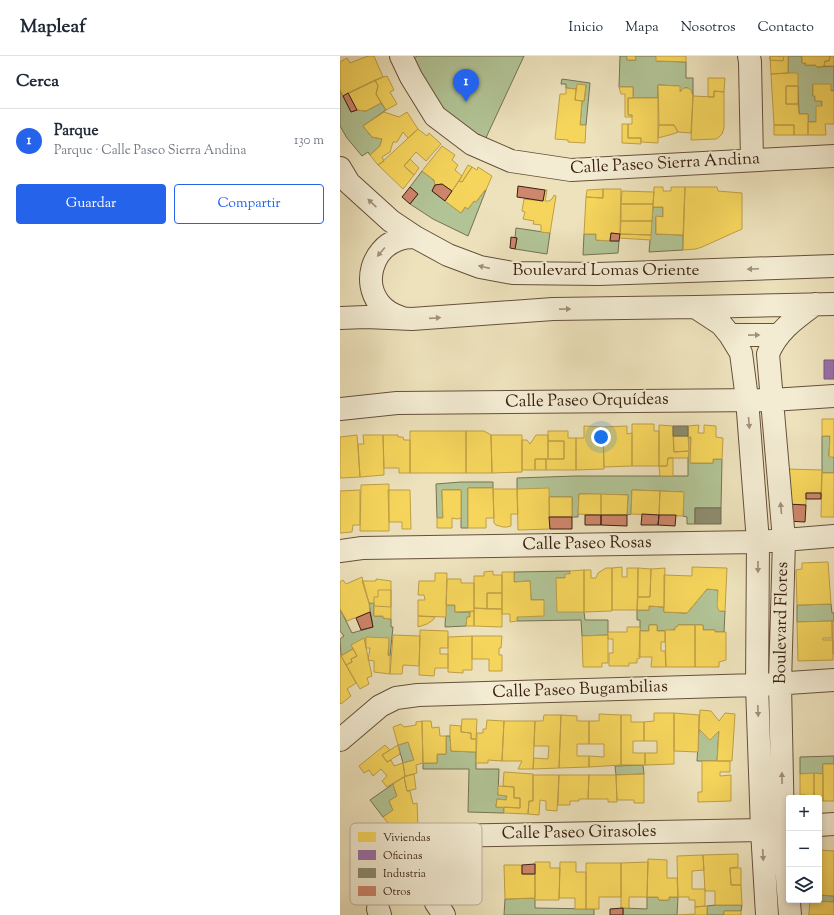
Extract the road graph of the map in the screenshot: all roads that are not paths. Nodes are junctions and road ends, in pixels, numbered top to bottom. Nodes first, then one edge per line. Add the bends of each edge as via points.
1 (401, 56) edge
2 (749, 56) edge
3 (834, 156) edge
4 (752, 160) junction
5 (340, 168) edge
6 (415, 237) junction
7 (834, 266) edge
8 (785, 268) junction
9 (834, 273) edge
10 (825, 304) edge
11 (695, 307) junction
12 (340, 318) edge
13 (412, 319) junction
14 (779, 334) junction
15 (730, 335) junction
16 (834, 396) edge
17 (747, 399) junction
18 (772, 400) junction
19 (340, 409) edge
20 (834, 536) edge
21 (784, 540) junction
22 (758, 542) junction
23 (340, 551) edge
24 (834, 680) edge
25 (780, 684) junction
26 (757, 685) junction
27 (340, 740) edge
28 (834, 824) edge
29 (822, 825) edge
30 (786, 827) edge
31 (762, 830) junction
32 (786, 831) edge
33 (482, 835) edge
34 (437, 905) edge
35 (444, 915) edge
36 (767, 915) edge
37 (790, 915) edge

1 - 4 street, Calle Paseo Sierra Andina via 411,78 435,116 472,144 511,161 570,170
2 - 4 street
3 - 4 street, Calle Paseo Sierra Andina
6 -> 5 street, Boulevard Lomas Oriente via 391,221 349,183
8 -> 6 street, Boulevard Lomas Oriente via 598,274 513,273 480,266 448,255
6 -> 13 street via 388,244 376,259 371,277 371,286 379,303 398,317
7 - 8 street, Boulevard Lomas Oriente
8 - 9 street
10 - 11 street
10 - 14 street, Boulevard Flores via 789,324
13 -> 11 street via 553,309
11 - 15 street, Boulevard Flores via 721,324
12 - 13 street
15 -> 14 street
14 - 18 street, Boulevard Flores via 768,354
15 - 17 street, Boulevard Flores via 742,357
16 - 18 street, Calle Paseo Orquídeas
17 - 18 street, Calle Paseo Orquídeas
17 - 19 street, Calle Paseo Orquídeas via 397,403
17 -> 22 street, Boulevard Flores
21 -> 18 street, Boulevard Flores
20 - 21 street, Calle Paseo Rosas
21 - 22 street, Calle Paseo Rosas
21 - 25 street, Boulevard Flores
22 - 23 street, Calle Paseo Rosas via 362,548
22 -> 26 street, Boulevard Flores
24 - 25 street, Calle Paseo Bugambilias
25 - 26 street, Calle Paseo Bugambilias
30 -> 25 street, Boulevard Flores
26 - 27 street, Calle Paseo Bugambilias via 418,695 396,698 380,706
26 -> 31 street, Boulevard Flores
28 - 29 street
30 - 31 street, Calle Paseo Girasoles
31 - 33 street, Calle Paseo Girasoles
31 -> 36 street, Boulevard Flores
32 - 37 street, Boulevard Flores
34 - 35 street, Calle Paseo Girasoles

